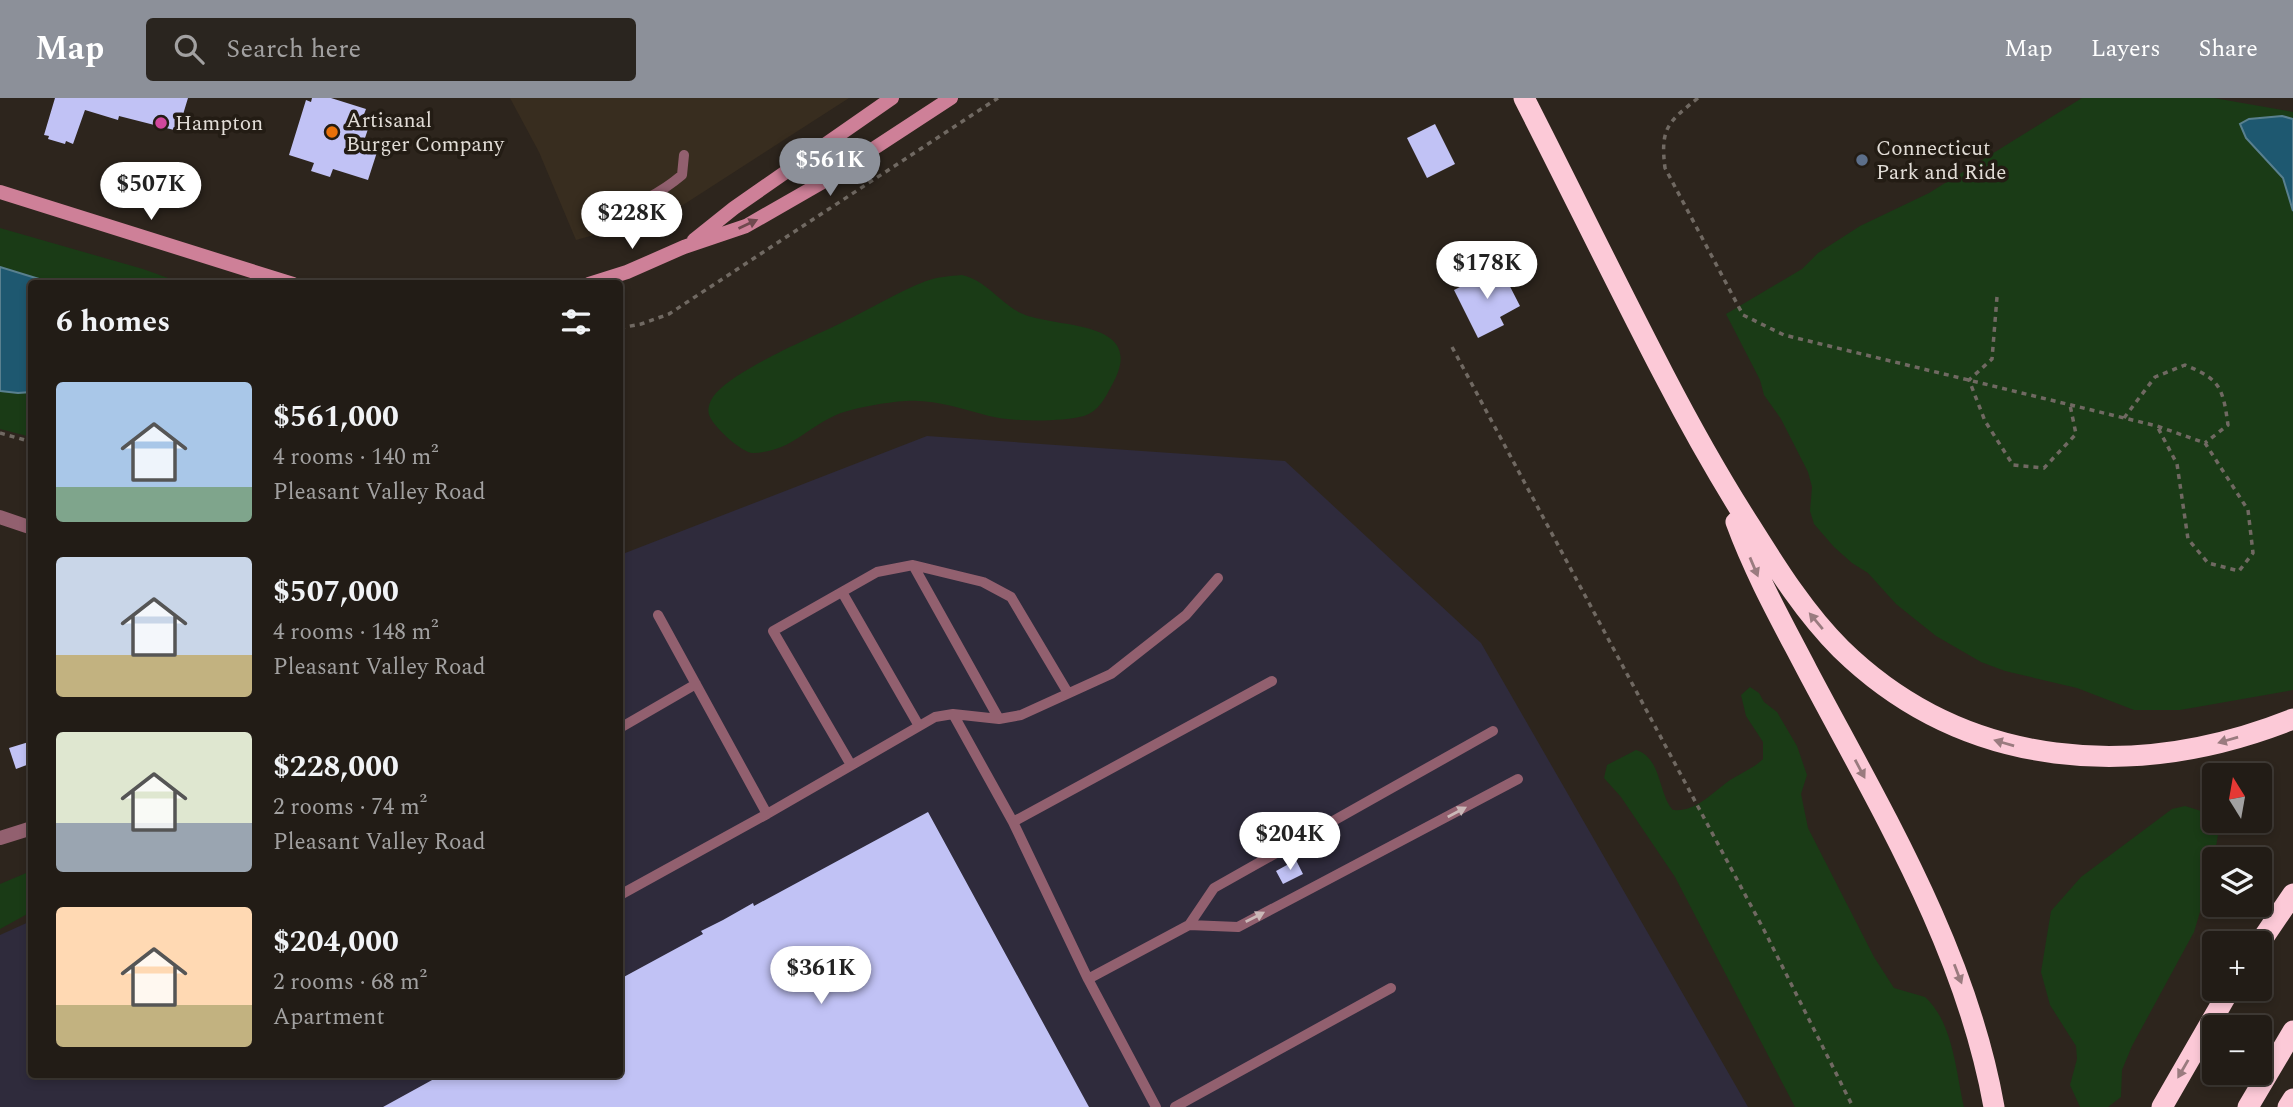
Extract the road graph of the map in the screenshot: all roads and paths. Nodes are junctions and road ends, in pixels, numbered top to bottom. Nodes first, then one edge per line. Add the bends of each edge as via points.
1 (892, 98) edge
2 (951, 98) edge
3 (998, 98) edge
4 (1524, 98) edge
5 (1698, 98) edge
6 (684, 155) dead end
7 (0, 192) edge
8 (597, 206) dead end
9 (684, 247) junction
10 (280, 280) edge
11 (602, 280) edge
12 (1997, 297) dead end
13 (623, 327) edge
14 (1452, 347) dead end
15 (1969, 380) junction
16 (2070, 405) junction
17 (2124, 418) junction
18 (2157, 426) junction
19 (0, 433) edge
20 (28, 441) edge
21 (2205, 443) junction
22 (1720, 481) junction
23 (0, 517) edge
24 (28, 527) edge
25 (913, 565) junction
26 (1218, 578) dead end
27 (842, 592) junction
28 (658, 615) dead end
29 (1272, 681) dead end
30 (696, 684) junction
31 (1068, 693) junction
32 (953, 714) junction
33 (999, 719) junction
34 (2293, 719) edge
35 (623, 726) edge
36 (919, 726) junction
37 (1493, 731) dead end
38 (851, 765) junction
39 (1518, 779) dead end
40 (767, 814) junction
41 (1013, 822) junction
42 (28, 829) edge
43 (0, 838) edge
44 (623, 893) edge
45 (2293, 894) edge
46 (1189, 925) junction
47 (2268, 931) edge
48 (1088, 979) junction
49 (1391, 988) dead end
50 (2223, 1001) edge
51 (2293, 1031) edge
52 (2293, 1099) edge
53 (1156, 1107) edge
54 (1175, 1107) edge
55 (1853, 1107) edge
56 (1994, 1107) edge
57 (2162, 1107) edge
58 (2248, 1107) edge
59 (2288, 1107) edge

1 - 9 main road
9 -> 2 main road via 746,226
3 - 13 path via 669,314
4 - 22 highway
5 - 15 path via 1671,119 1662,144 1665,168 1743,315 1784,335
6 - 8 lane via 682,175 672,183 621,210 607,213
7 - 10 main road
9 - 11 main road
12 - 15 path via 1992,359
14 - 55 path via 1764,930
15 - 16 path
15 - 16 path via 1985,421 2013,465 2044,468 2076,434
16 - 17 path
17 - 18 path
17 - 21 path via 2155,377 2185,365 2211,376 2225,401 2228,425
18 - 21 path
18 - 21 path via 2177,464 2188,539 2208,563 2239,571 2253,553 2248,510
19 - 20 path
34 -> 22 highway via 2212,744 2131,757 2052,754 1970,732 1899,695 1841,649 1793,591
22 -> 56 highway via 1759,578 1936,921 1973,1017
23 - 24 street
25 - 27 lane via 877,572
25 - 31 lane via 983,582 1010,597
25 - 33 lane
26 - 31 lane via 1186,615 1152,643 1111,674
27 - 36 lane
27 - 38 lane via 773,631
28 - 30 lane
29 - 41 lane
30 - 35 lane
30 - 40 lane
31 - 33 lane via 1021,715
32 - 33 lane
32 - 36 lane
32 - 41 lane
36 - 38 lane
37 - 46 lane via 1214,888
38 - 40 lane
46 -> 39 lane via 1238,927
40 - 44 lane
41 - 48 lane
42 - 43 street
45 - 47 highway
46 - 48 lane
48 - 53 lane
49 - 54 lane
50 -> 57 highway
51 - 58 highway
52 - 59 highway

